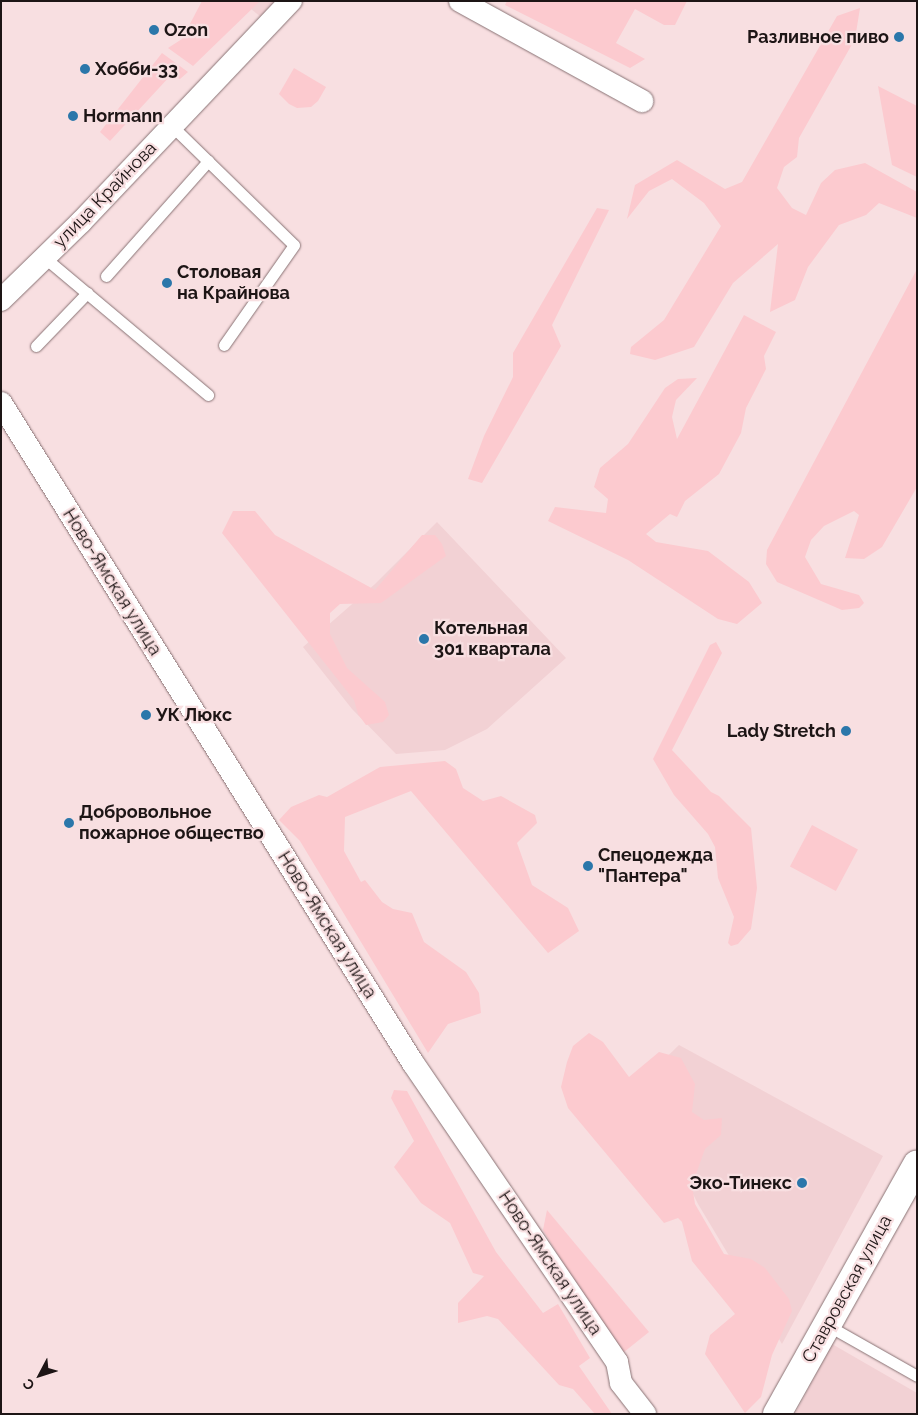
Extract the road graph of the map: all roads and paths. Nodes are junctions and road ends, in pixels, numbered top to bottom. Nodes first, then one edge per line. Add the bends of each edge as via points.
1 (291, 1) edge
2 (460, 1) edge
3 (642, 101) dead end
4 (172, 126) junction
5 (208, 160) junction
6 (44, 258) junction
7 (106, 276) dead end
8 (87, 293) junction
9 (1, 300) edge
10 (224, 345) dead end
11 (36, 346) dead end
12 (208, 395) dead end
13 (1, 404) edge
14 (917, 1165) edge
15 (827, 1325) junction
16 (917, 1376) edge
17 (645, 1414) edge
18 (777, 1414) edge

1 - 4 street, улица Крайнова
2 - 3 street
4 - 5 lane
4 - 6 street, улица Крайнова
5 - 7 lane
5 - 10 lane via 294,246
6 - 8 lane
6 - 9 street, улица Крайнова
8 - 11 lane
8 - 12 lane
13 - 17 street, Ново-Ямская улица via 413,1062 617,1362 621,1383
14 - 15 street, Ставровская улица
15 - 16 lane
15 - 18 street, Ставровская улица

